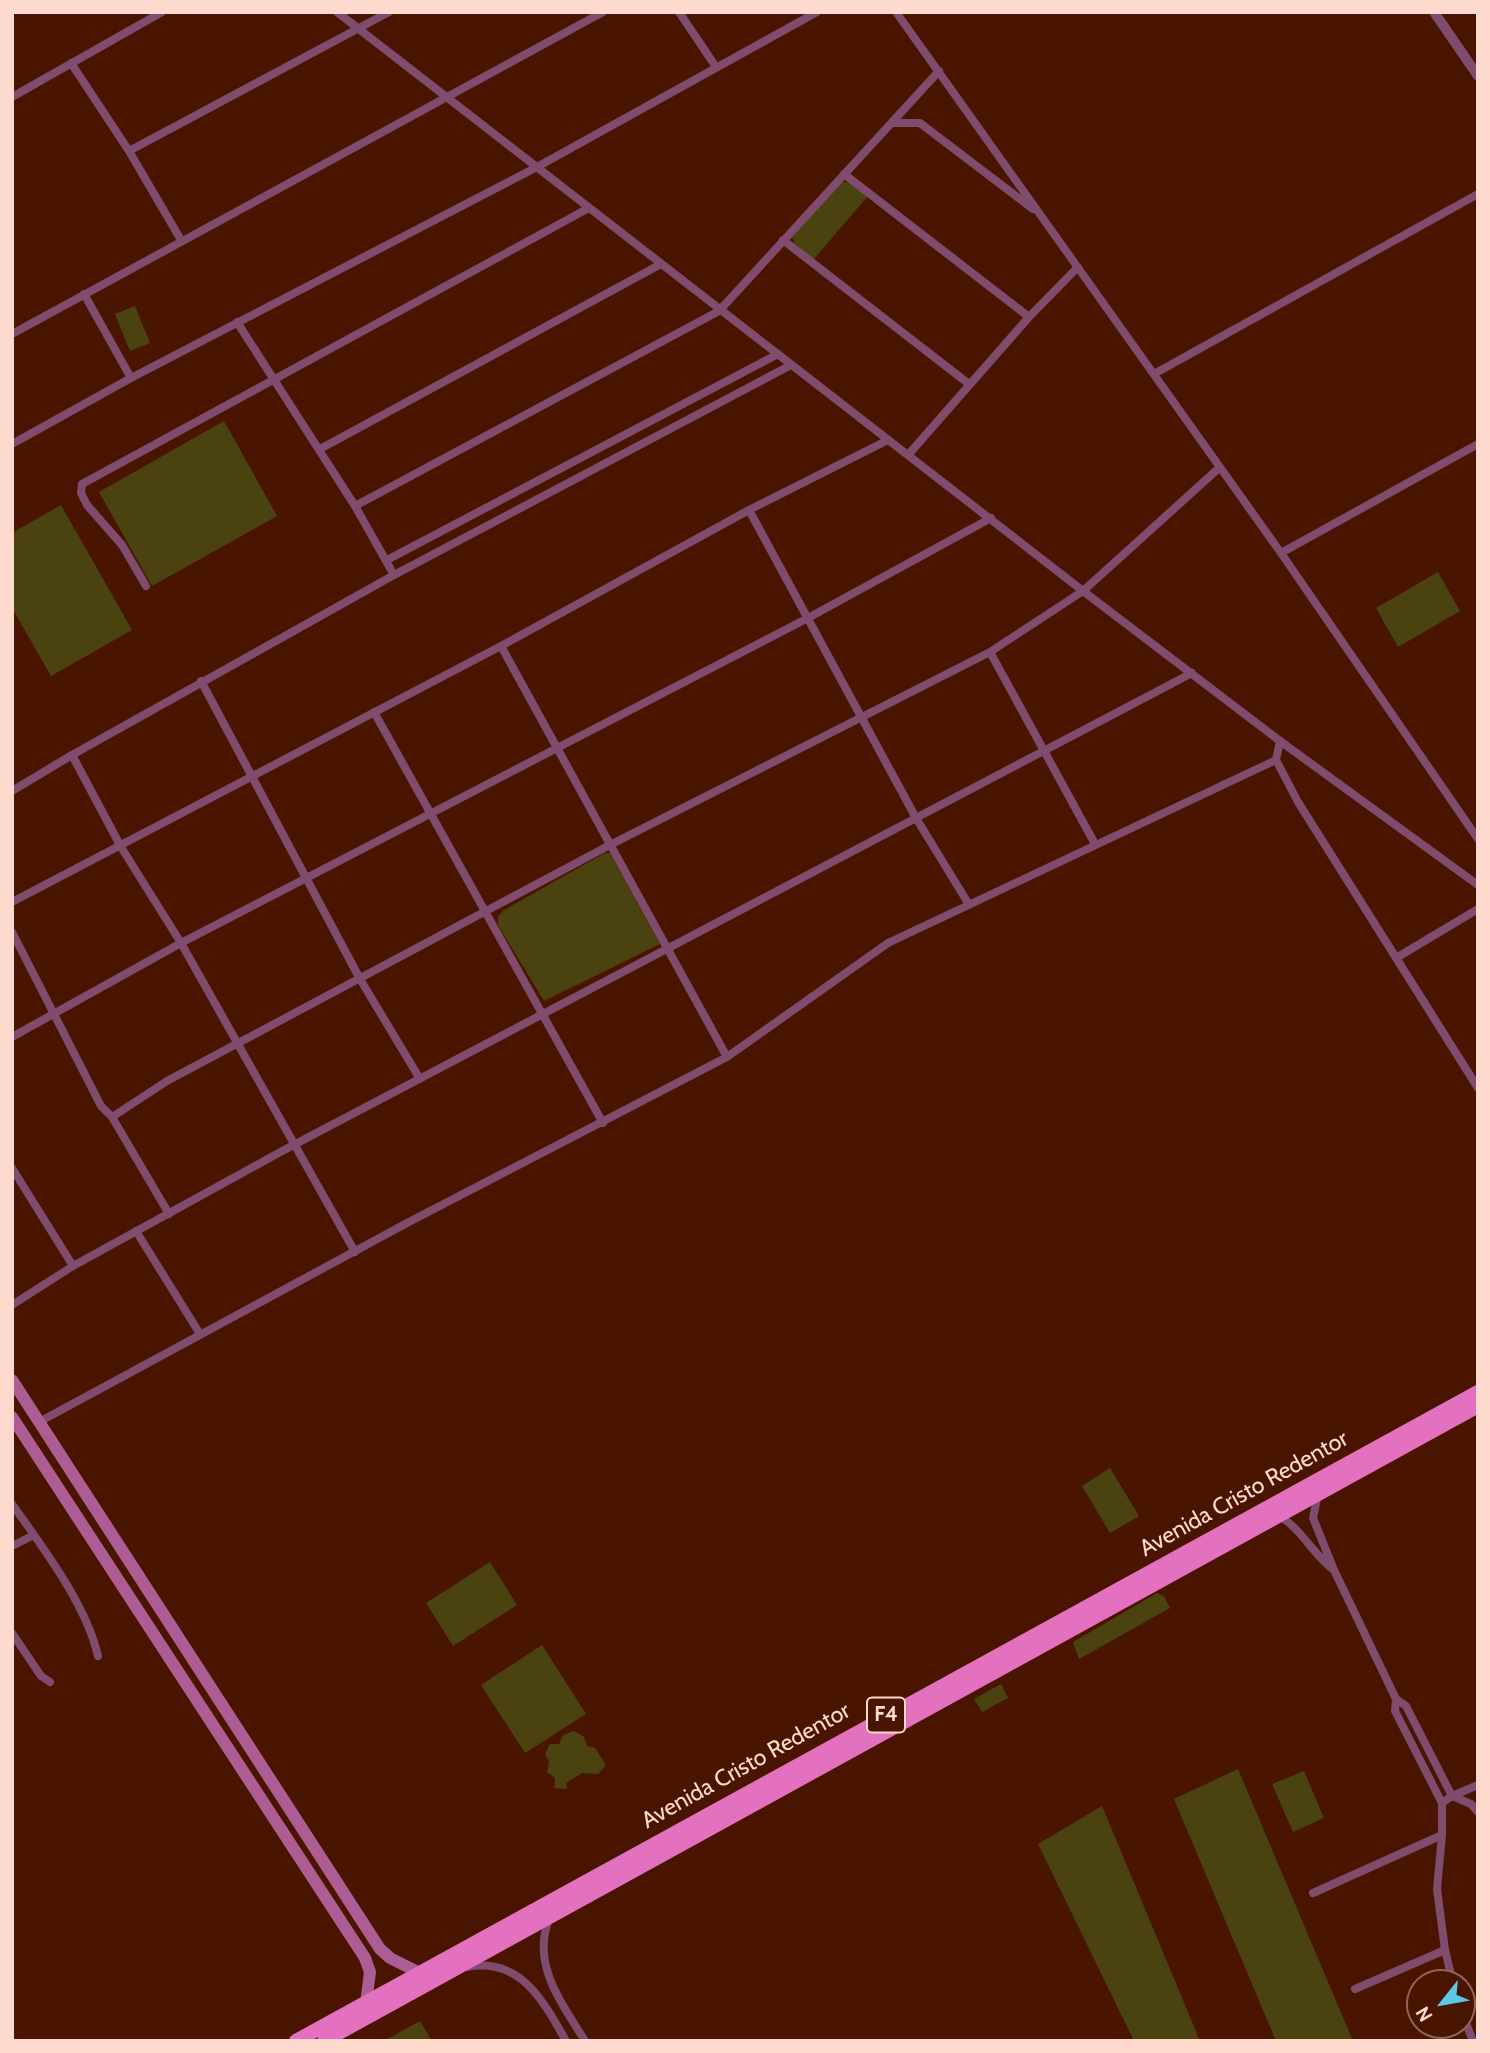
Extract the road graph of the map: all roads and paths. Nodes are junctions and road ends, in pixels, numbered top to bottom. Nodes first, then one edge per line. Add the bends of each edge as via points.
1 (162, 12) edge
2 (337, 12) edge
3 (389, 12) edge
4 (604, 12) edge
5 (679, 12) edge
6 (817, 12) edge
7 (895, 12) edge
8 (1434, 12) edge
9 (358, 29) junction
10 (72, 63) junction
11 (716, 67) junction
12 (940, 71) junction
13 (1478, 76) edge
14 (12, 97) edge
15 (446, 99) junction
16 (892, 124) junction
17 (129, 151) junction
18 (537, 167) junction
19 (844, 174) junction
20 (1478, 194) edge
21 (587, 209) junction
22 (1041, 215) junction
23 (181, 240) junction
24 (783, 240) junction
25 (662, 264) junction
26 (1078, 267) junction
27 (84, 294) junction
28 (719, 311) junction
29 (1029, 317) junction
30 (237, 322) junction
31 (12, 334) edge
32 (778, 354) junction
33 (791, 365) junction
34 (1154, 374) junction
35 (131, 378) junction
36 (272, 379) junction
37 (969, 384) junction
38 (888, 440) junction
39 (12, 444) edge
40 (1478, 444) edge
41 (320, 449) junction
42 (908, 455) junction
43 (1219, 468) junction
44 (355, 506) junction
45 (749, 510) junction
46 (991, 518) junction
47 (1281, 553) junction
48 (387, 560) junction
49 (394, 575) junction
50 (146, 586) dead end
51 (1083, 591) junction
52 (808, 618) junction
53 (501, 646) junction
54 (990, 652) junction
55 (1192, 673) junction
56 (201, 681) junction
57 (374, 712) junction
58 (862, 717) junction
59 (1280, 741) junction
60 (556, 746) junction
61 (1044, 752) junction
62 (72, 755) junction
63 (1276, 760) junction
64 (252, 778) junction
65 (12, 791) edge
66 (431, 816) junction
67 (916, 818) junction
68 (1478, 839) edge
69 (1095, 844) junction
70 (608, 846) junction
71 (121, 847) junction
72 (304, 878) junction
73 (1478, 885) edge
74 (12, 902) edge
75 (968, 903) junction
76 (1478, 909) edge
77 (486, 912) junction
78 (12, 932) edge
79 (181, 943) junction
80 (665, 949) junction
81 (1396, 958) junction
82 (360, 979) junction
83 (55, 1014) junction
84 (542, 1016) junction
85 (12, 1037) edge
86 (238, 1043) junction
87 (727, 1057) junction
88 (420, 1079) junction
89 (1478, 1088) edge
90 (112, 1117) junction
91 (603, 1123) junction
92 (294, 1145) junction
93 (12, 1168) edge
94 (169, 1214) junction
95 (136, 1231) junction
96 (355, 1252) junction
97 (74, 1266) junction
98 (12, 1305) edge
99 (200, 1334) junction
100 (12, 1380) edge
101 (1478, 1392) edge
102 (1478, 1406) edge
103 (30, 1408) junction
104 (13, 1418) edge
105 (39, 1422) junction
106 (1319, 1493) junction
107 (12, 1504) edge
108 (1276, 1515) junction
109 (34, 1535) junction
110 (12, 1546) edge
111 (1334, 1570) junction
112 (12, 1633) edge
113 (182, 1643) junction
114 (168, 1654) junction
115 (98, 1656) dead end
116 (50, 1682) dead end
117 (1396, 1699) junction
118 (1430, 1753) junction
119 (1417, 1759) junction
120 (1478, 1785) edge
121 (1452, 1796) junction
122 (1442, 1803) junction
123 (1478, 1812) edge
124 (1442, 1835) junction
125 (1313, 1893) dead end
126 (553, 1914) junction
127 (380, 1949) junction
128 (1445, 1950) junction
129 (365, 1958) junction
130 (454, 1969) junction
131 (1450, 1969) edge
132 (420, 1973) junction
133 (1355, 1989) dead end
134 (563, 2002) junction
135 (366, 2003) junction
136 (549, 2012) junction
137 (578, 2028) junction
138 (565, 2039) edge
139 (296, 2041) edge
140 (324, 2041) edge
141 (585, 2041) edge

1 - 10 street
2 - 9 street
3 - 9 street
4 - 15 street
5 - 11 street
6 - 11 street
7 - 12 street
8 - 13 street
9 - 15 street
9 - 17 street
10 - 14 street
10 - 17 street
11 - 18 street
12 - 16 street
12 - 22 street
15 - 18 street
15 - 23 street
16 - 19 street
16 - 22 street via 920,124
17 - 23 street
18 - 21 street
18 - 30 street
19 - 24 street
19 - 29 street
20 - 34 street
21 - 25 street
21 - 36 street
22 - 26 street
23 - 27 street
24 - 28 street
24 - 37 street
25 - 28 street
25 - 41 street
26 - 29 street
26 - 34 street
27 - 31 street
27 - 35 street
28 - 32 street
28 - 44 street
29 - 37 street
30 - 35 street
30 - 36 street
32 - 33 street
32 - 48 street
33 - 38 street
33 - 49 street
34 - 43 street
35 - 39 street
36 - 41 street
36 - 50 street via 82,484 80,493 87,505 122,545
37 - 42 street
38 - 42 street
38 - 45 street
40 - 47 street
41 - 44 street
42 - 46 street
43 - 47 street
43 - 51 street
44 - 48 street
45 - 52 street
45 - 53 street
46 - 51 street
46 - 52 street
47 - 68 street
48 - 49 street
49 - 56 street
51 - 54 street
51 - 55 street
52 - 58 street
52 - 60 street
53 - 57 street
53 - 60 street
54 - 58 street
54 - 61 street
55 - 59 street
55 - 61 street
56 - 62 street
56 - 64 street
57 - 64 street
57 - 66 street
58 - 67 street
58 - 70 street
59 - 63 street
59 - 73 street
60 - 66 street
60 - 70 street
61 - 67 street
61 - 69 street
62 - 65 street
62 - 71 street
63 - 69 street
63 - 81 street
64 - 71 street
64 - 72 street
66 - 72 street
66 - 77 street
67 - 75 street
67 - 80 street
69 - 75 street
70 - 77 street
70 - 80 street
71 - 74 street
71 - 79 street
72 - 79 street
72 - 82 street
75 - 87 street via 888,943
76 - 81 street
77 - 82 street
77 - 84 street
78 - 83 street
79 - 83 street
79 - 86 street
80 - 84 street
80 - 87 street
81 - 89 street
82 - 86 street
82 - 88 street
83 - 85 street
83 - 90 street via 101,1106
84 - 88 street
84 - 91 street
86 - 90 street
86 - 92 street
87 - 91 street
88 - 92 street
90 - 94 street
91 - 96 street
92 - 94 street
92 - 96 street
93 - 97 street
94 - 95 street
95 - 97 street
95 - 99 street
96 - 99 street
97 - 98 street
99 - 105 street
100 - 103 main road
101 - 132 highway, Avenida Cristo Redentor / F4
102 - 106 highway, Avenida Cristo Redentor / F4
103 - 104 main road
103 - 105 main road
104 - 114 main road
105 - 113 main road
106 - 108 highway, Avenida Cristo Redentor / F4
106 - 111 street via 1313,1518
107 - 109 street
108 - 111 street via 1291,1521 1319,1559
108 - 126 highway, Avenida Cristo Redentor / F4
109 - 110 street
109 - 115 street via 94,1636
111 - 117 street
112 - 116 street
113 - 114 main road
113 - 127 main road
114 - 129 main road
117 - 118 street via 1406,1706
117 - 119 street via 1395,1711
118 - 119 street
118 - 121 street
119 - 122 street
120 - 121 street
121 - 122 street
121 - 123 street
122 - 124 street
124 - 125 street
124 - 128 street via 1437,1889
126 - 130 highway, Avenida Cristo Redentor / F4
126 - 134 street via 542,1935 542,1959
127 - 129 main road
127 - 132 main road
128 - 131 street
128 - 133 street
129 - 135 main road via 370,1972
130 - 136 street via 486,1963 510,1969
130 - 140 highway, Avenida Cristo Redentor / F4
132 - 135 highway, Avenida Cristo Redentor / F4
134 - 136 street via 560,2017
134 - 137 street
135 - 139 highway, Avenida Cristo Redentor / F4
136 - 138 street
137 - 138 street via 568,2028
137 - 141 street

